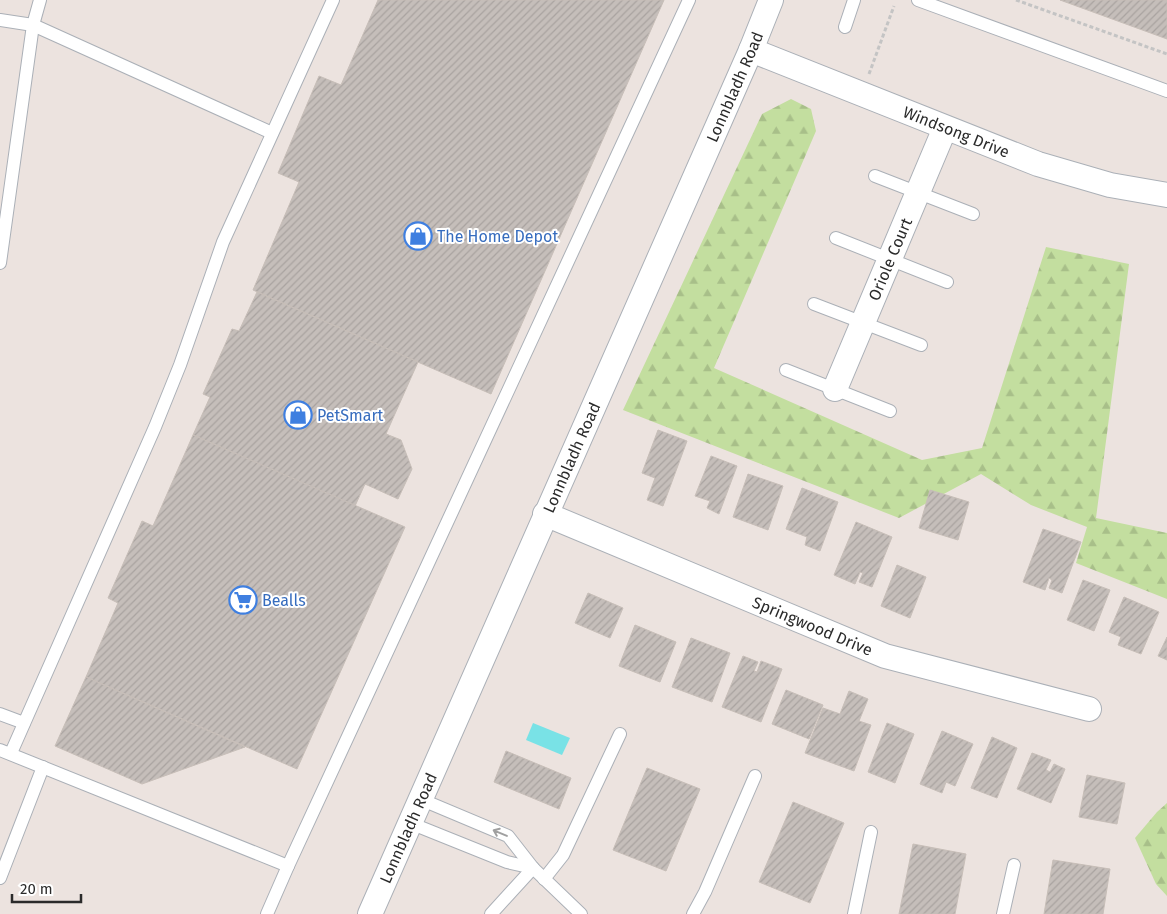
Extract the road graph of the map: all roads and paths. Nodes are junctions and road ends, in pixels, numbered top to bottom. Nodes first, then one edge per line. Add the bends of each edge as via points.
1 (40, 0) edge
2 (333, 0) edge
3 (689, 0) edge
4 (772, 0) edge
5 (854, 0) edge
6 (918, 0) edge
7 (1016, 0) edge
8 (894, 6) dead end
9 (0, 20) edge
10 (33, 25) junction
11 (845, 26) dead end
12 (751, 50) junction
13 (1167, 54) edge
14 (868, 76) dead end
15 (1167, 91) edge
16 (945, 128) junction
17 (272, 133) junction
18 (875, 176) dead end
19 (918, 192) junction
20 (1167, 195) edge
21 (973, 214) dead end
22 (836, 238) dead end
23 (890, 260) junction
24 (0, 263) edge
25 (947, 282) dead end
26 (814, 304) dead end
27 (863, 323) junction
28 (921, 345) dead end
29 (786, 370) dead end
30 (835, 389) junction
31 (890, 411) dead end
32 (545, 514) junction
33 (1089, 710) dead end
34 (0, 714) edge
35 (24, 723) junction
36 (620, 734) dead end
37 (5, 752) edge
38 (44, 767) junction
39 (755, 776) dead end
40 (420, 800) junction
41 (410, 823) junction
42 (871, 832) dead end
43 (1014, 865) dead end
44 (288, 866) junction
45 (533, 868) junction
46 (0, 878) edge
47 (544, 879) junction
48 (267, 914) edge
49 (370, 914) edge
50 (491, 914) edge
51 (581, 914) edge
52 (693, 914) edge
53 (854, 914) edge
54 (1003, 914) edge

1 - 10 lane
2 - 17 lane
3 - 44 lane
4 - 12 street, Lonnbladh Road
5 - 11 lane
6 - 15 lane
7 - 13 path
8 - 14 path
9 - 10 lane
10 - 17 lane
10 - 24 lane
12 - 16 street, Windsong Drive
12 - 32 street, Lonnbladh Road
16 - 19 street, Oriole Court
16 - 20 street, Windsong Drive via 1038,164 1110,185
17 - 35 lane via 223,242 155,426
18 - 19 lane
19 - 21 lane
19 - 23 street, Oriole Court
22 - 23 lane
23 - 25 lane
23 - 27 street, Oriole Court
26 - 27 lane
27 - 28 lane
27 - 30 street, Oriole Court
29 - 30 lane
30 - 31 lane
32 - 33 street, Springwood Drive via 885,656
32 - 40 street, Lonnbladh Road
34 - 35 lane
35 - 37 lane
36 - 47 lane via 563,855
37 - 38 lane
38 - 44 lane
38 - 46 lane
39 - 52 lane
40 - 41 street, Lonnbladh Road
45 -> 40 lane via 508,836
41 - 45 lane via 506,862
41 - 49 street, Lonnbladh Road
42 - 53 lane
43 - 54 lane
44 - 48 lane
45 - 47 lane
45 - 50 lane
47 - 51 lane

